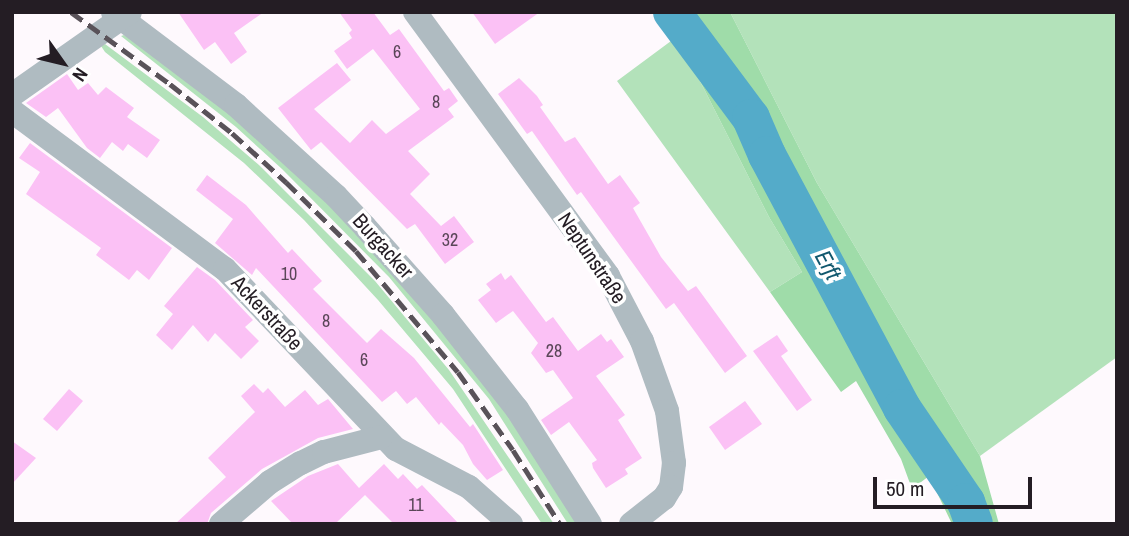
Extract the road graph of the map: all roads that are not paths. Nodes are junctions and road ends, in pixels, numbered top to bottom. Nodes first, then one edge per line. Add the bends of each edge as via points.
1 (415, 12) edge
2 (122, 14) edge
3 (12, 95) edge
4 (12, 111) edge
5 (381, 437) junction
6 (221, 524) edge
7 (511, 524) edge
8 (590, 524) edge
9 (631, 524) edge

1 - 9 street, Neptunstraße via 608,276 642,341 667,411 674,463 671,487 664,498
2 - 3 street
2 - 8 street, Burgacker via 275,139 365,227 517,409
4 - 5 street, Ackerstraße via 225,269
5 - 6 street via 324,452 293,467
5 - 7 street, Ackerstraße via 469,486

